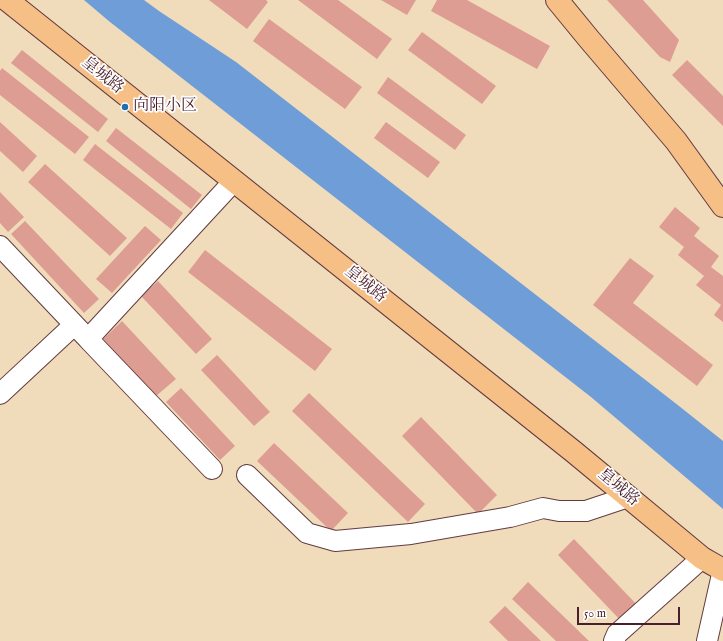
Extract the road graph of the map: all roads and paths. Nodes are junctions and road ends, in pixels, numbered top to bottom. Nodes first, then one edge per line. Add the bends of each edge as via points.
1 (7, 0) edge
2 (557, 0) edge
3 (234, 181) junction
4 (723, 206) edge
5 (0, 246) edge
6 (74, 325) junction
7 (88, 339) junction
8 (0, 394) edge
9 (212, 469) dead end
10 (247, 475) dead end
11 (627, 496) junction
12 (702, 558) junction
13 (723, 570) edge
14 (614, 641) edge
15 (707, 641) edge

1 - 3 main road, 皇城路
2 - 4 main road via 676,141
3 - 7 street
3 - 11 main road, 皇城路
5 - 6 street
6 - 7 street
6 - 8 street
7 - 9 street
10 - 11 street via 307,533 335,541 412,534 510,517 543,508 586,512
11 - 12 main road, 皇城路
12 - 13 main road, 皇城路
12 - 14 street via 617,634
13 - 15 street

